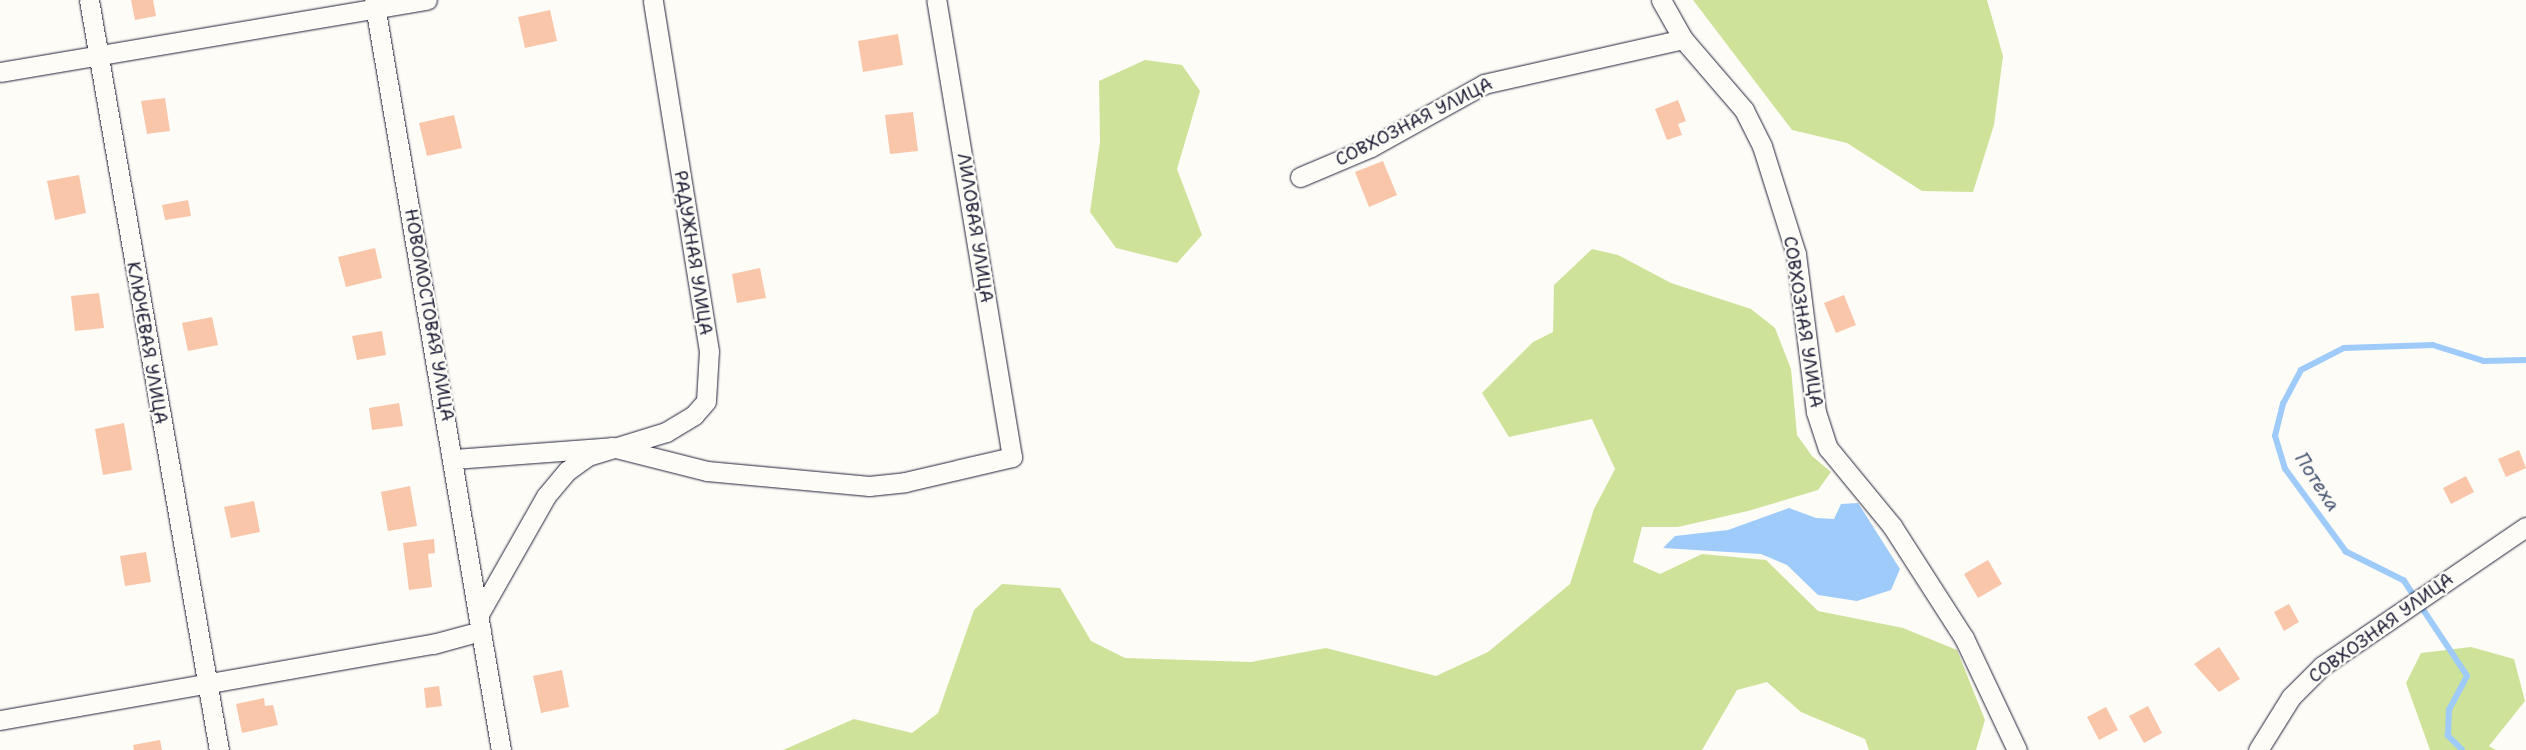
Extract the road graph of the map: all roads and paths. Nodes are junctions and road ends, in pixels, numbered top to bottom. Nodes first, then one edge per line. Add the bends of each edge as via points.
1 (89, 0) edge
2 (427, 0) edge
3 (653, 0) edge
4 (936, 0) edge
5 (1661, 0) edge
6 (374, 4) edge
7 (1683, 39) junction
8 (98, 55) junction
9 (0, 72) edge
10 (1300, 177) dead end
11 (612, 447) junction
12 (454, 459) junction
13 (2526, 526) edge
14 (480, 622) junction
15 (205, 685) junction
16 (0, 720) edge
17 (219, 750) edge
18 (501, 750) edge
19 (2017, 750) edge
20 (2258, 750) edge

1 - 8 street, КЛЮЧЕВАЯ УЛИЦА
2 - 6 street
3 - 11 street, РАДУЖНАЯ УЛИЦА via 709,351 709,387 694,415 666,432
4 - 11 street, ЛИЛОВАЯ УЛИЦА via 1012,457 905,482 869,486 707,471
5 - 7 street
6 - 8 street
6 - 12 street, НОВОМОСТОВАЯ УЛИЦА
7 - 10 street, СОВХОЗНАЯ УЛИЦА via 1484,84 1371,147
7 - 19 street, СОВХОЗНАЯ УЛИЦА via 1744,110 1762,146 1796,254 1816,412 1828,448 1892,526 1964,638
8 - 9 street
8 - 15 street, КЛЮЧЕВАЯ УЛИЦА
11 - 12 street
11 - 14 street via 588,456 567,471 546,496
12 - 14 street, НОВОМОСТОВАЯ УЛИЦА
13 - 20 street, СОВХОЗНАЯ УЛИЦА via 2322,666 2291,697
14 - 15 street via 433,644
14 - 18 street, НОВОМОСТОВАЯ УЛИЦА
15 - 16 street
15 - 17 street, КЛЮЧЕВАЯ УЛИЦА

